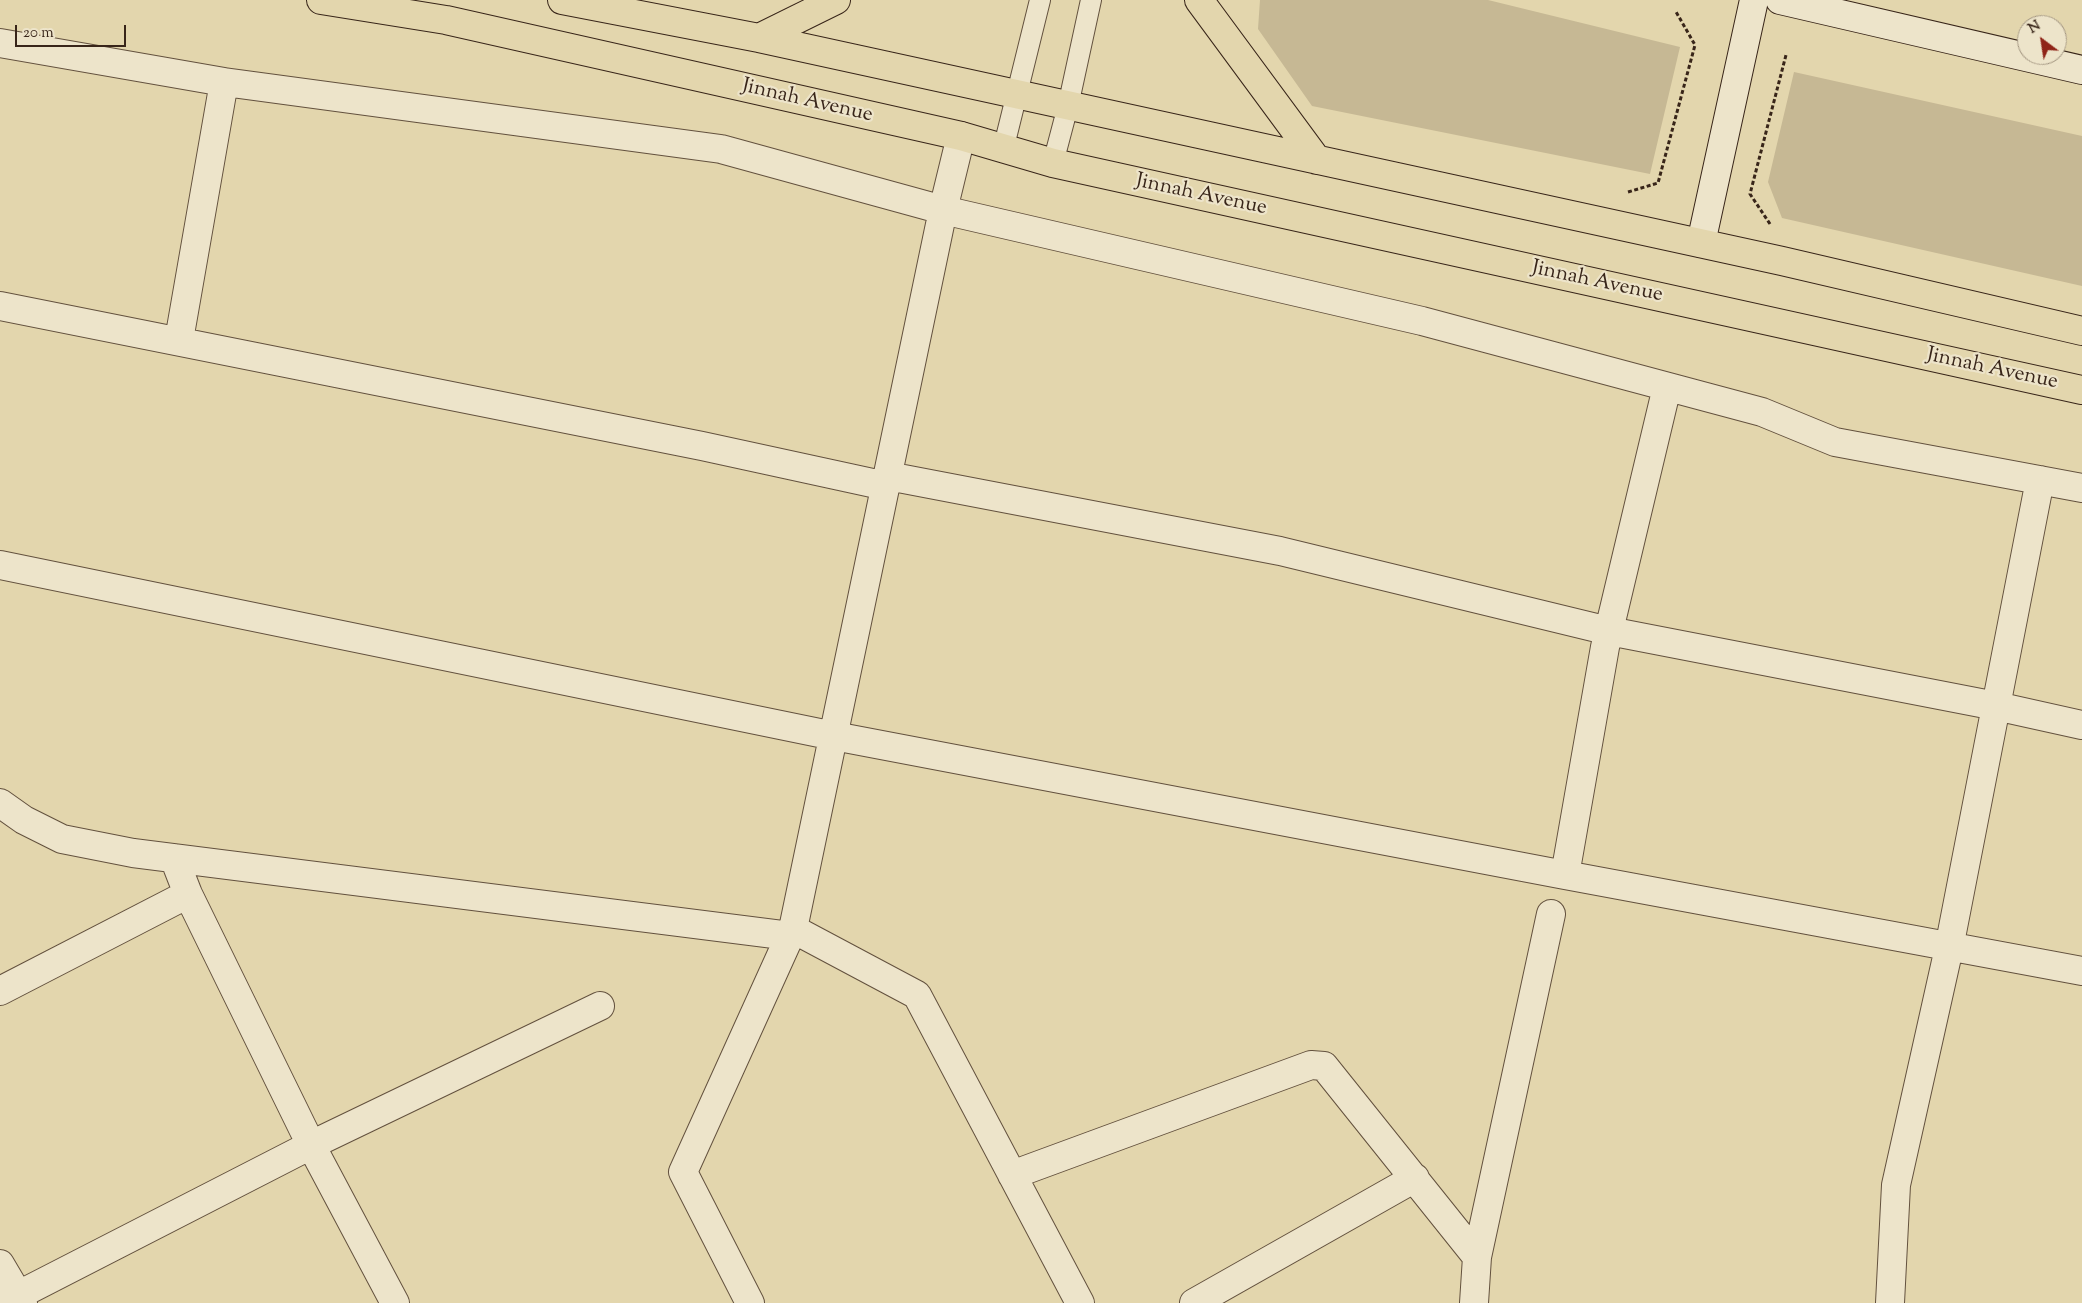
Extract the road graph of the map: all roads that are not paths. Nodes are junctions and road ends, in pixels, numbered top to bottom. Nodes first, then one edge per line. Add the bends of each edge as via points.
1 (321, 0) edge
2 (562, 0) edge
3 (836, 0) edge
4 (1040, 0) edge
5 (1091, 0) edge
6 (1199, 0) edge
7 (1754, 0) edge
8 (1780, 0) edge
9 (1841, 7) edge
10 (759, 38) junction
11 (0, 43) edge
12 (2082, 70) edge
13 (224, 82) junction
14 (1016, 94) junction
15 (1068, 106) junction
16 (961, 136) junction
17 (1003, 150) junction
18 (1317, 160) junction
19 (1052, 163) junction
20 (943, 210) junction
21 (1700, 243) junction
22 (0, 306) edge
23 (2082, 331) edge
24 (179, 340) junction
25 (1667, 386) junction
26 (2082, 390) edge
27 (2040, 480) junction
28 (887, 481) junction
29 (2082, 488) edge
30 (0, 565) edge
31 (1609, 631) junction
32 (1996, 706) junction
33 (2082, 724) edge
34 (834, 736) junction
35 (0, 804) edge
36 (174, 858) junction
37 (1566, 875) junction
38 (188, 894) junction
39 (1551, 914) dead end
40 (792, 933) junction
41 (1948, 948) junction
42 (2082, 971) edge
43 (0, 992) edge
44 (600, 1006) dead end
45 (311, 1145) junction
46 (1012, 1175) junction
47 (1415, 1178) junction
48 (1477, 1257) junction
49 (0, 1264) edge
50 (15, 1300) edge
51 (395, 1303) edge
52 (750, 1303) edge
53 (1080, 1303) edge
54 (1194, 1303) edge
55 (1474, 1303) edge
56 (1890, 1303) edge

1 - 16 main road, Jinnah Avenue via 446,20
2 - 10 main road
3 - 10 main road
4 - 14 lane
5 - 15 lane
6 - 18 main road
7 - 21 street
8 - 9 street
9 - 12 street
10 - 14 main road
11 - 13 street
13 - 20 street via 721,149
13 - 24 street
14 - 15 main road
14 - 17 lane
15 - 18 main road
15 - 19 lane
16 - 17 main road, Jinnah Avenue
16 - 20 street
17 - 19 main road, Jinnah Avenue
18 - 21 main road
19 - 26 main road, Jinnah Avenue
20 - 25 street via 1422,321
20 - 28 street
21 - 23 main road
22 - 24 street
24 - 28 street
25 - 27 street via 1762,412 1835,442
25 - 31 street
27 - 29 street
27 - 32 street
28 - 31 street via 1280,551
28 - 34 street
30 - 34 street
31 - 32 street
31 - 37 street
32 - 33 street
32 - 41 street
34 - 37 street
34 - 40 street
35 - 36 street via 62,839
36 - 38 street
36 - 40 street
37 - 41 street
38 - 43 street
38 - 45 street
39 - 48 street
40 - 46 street via 917,995
40 - 52 street via 683,1172
41 - 42 street
41 - 56 street via 1896,1185
44 - 45 street
45 - 50 street
45 - 51 street
46 - 47 street via 1311,1065 1324,1066
46 - 53 street
47 - 48 street
47 - 54 street
48 - 55 street
49 - 50 street

